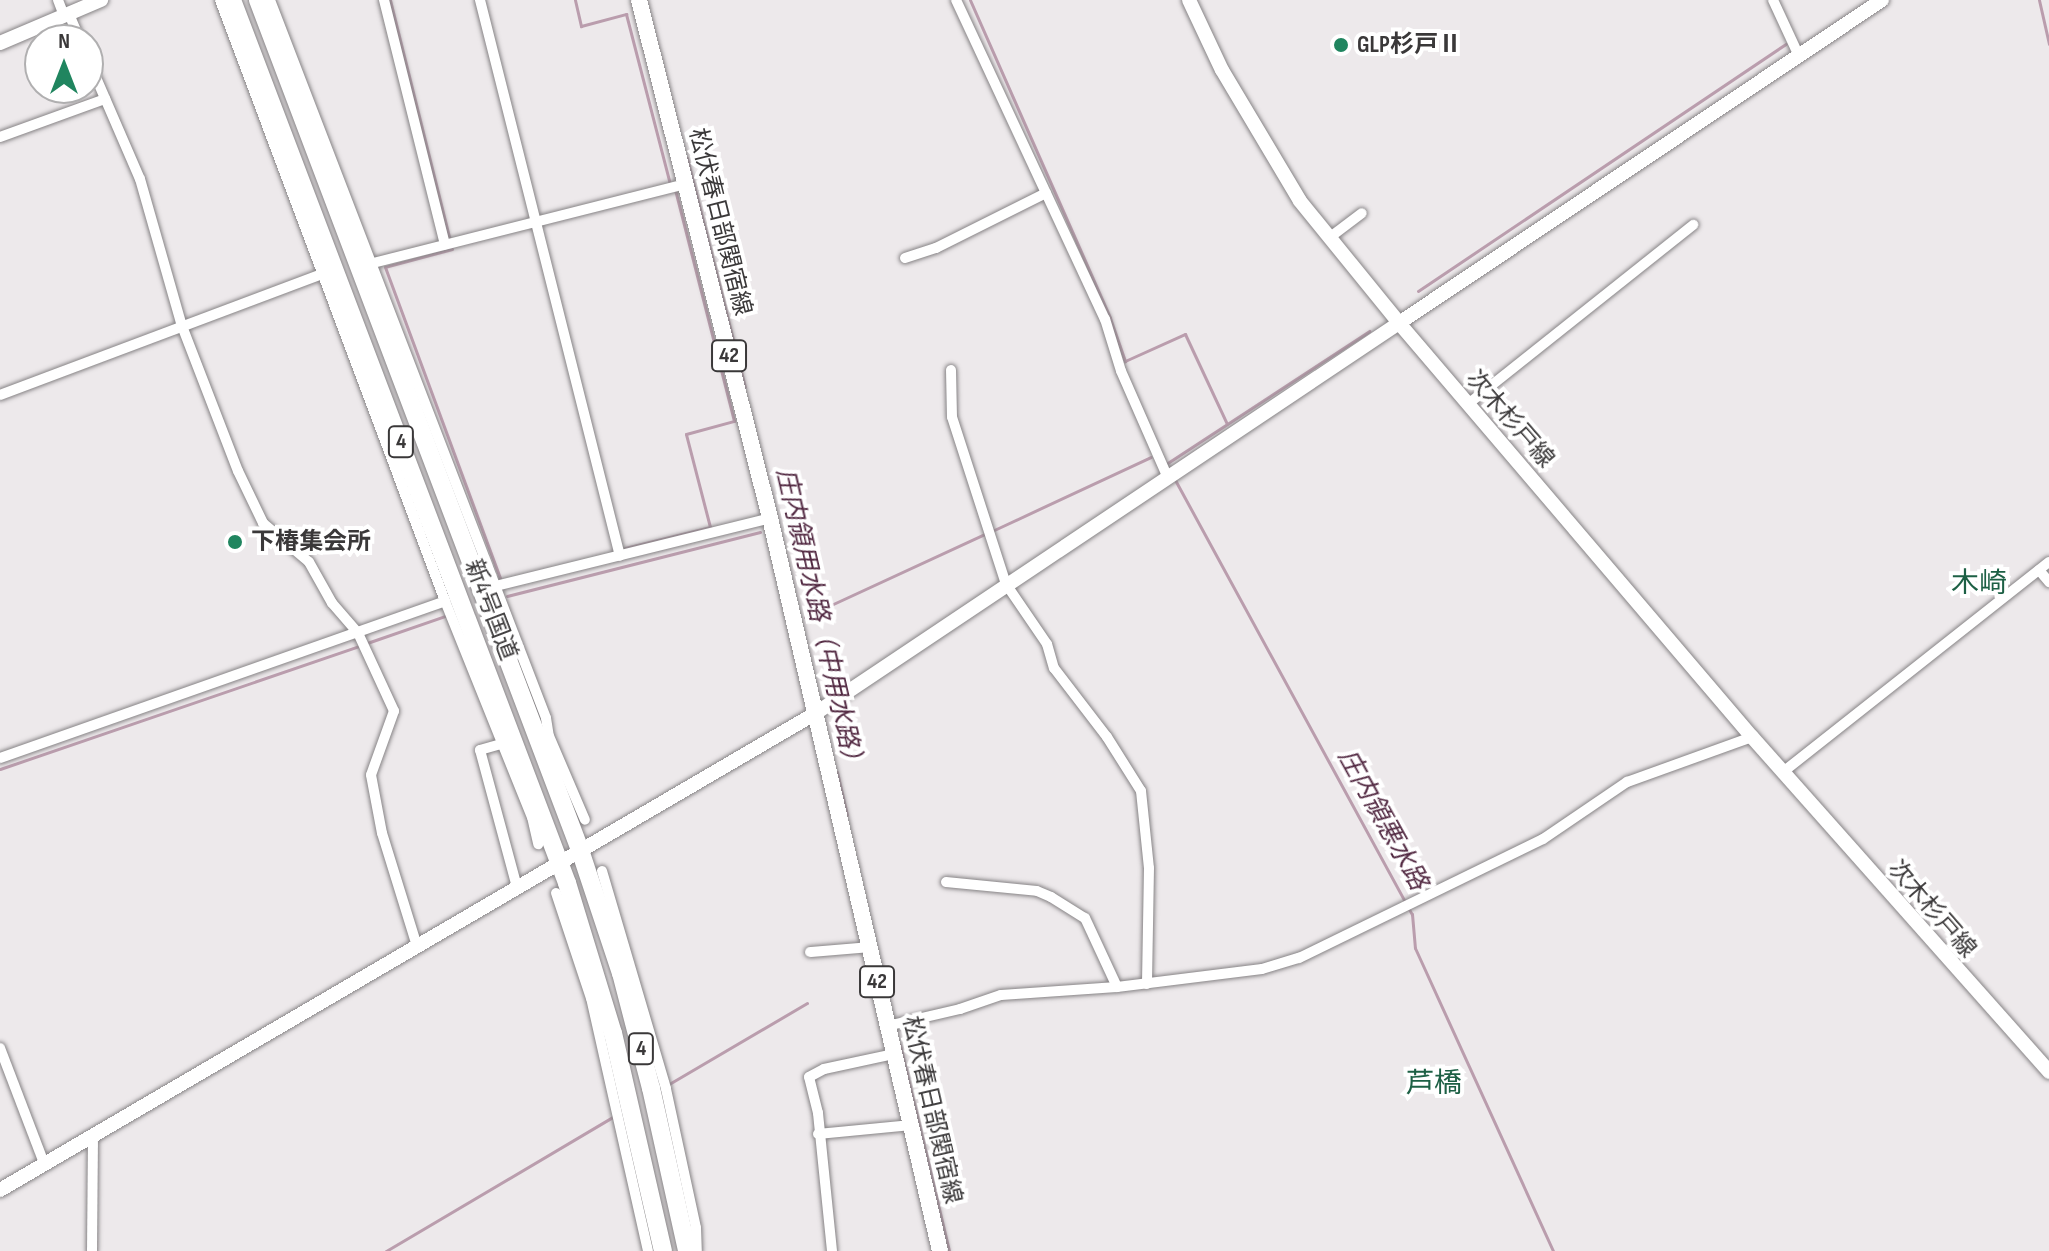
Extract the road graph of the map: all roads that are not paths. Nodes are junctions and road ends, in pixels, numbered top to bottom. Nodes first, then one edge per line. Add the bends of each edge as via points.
1 (58, 0) edge
2 (101, 0) edge
3 (220, 0) edge
4 (232, 0) edge
5 (384, 0) edge
6 (480, 0) edge
7 (639, 0) edge
8 (956, 0) edge
9 (1189, 0) edge
10 (1773, 0) edge
11 (1882, 0) edge
12 (266, 6) edge
13 (67, 15) junction
14 (72, 24) edge
15 (0, 43) edge
16 (245, 49) junction
17 (1799, 56) junction
18 (105, 99) joint
19 (0, 137) edge
20 (686, 184) junction
21 (1046, 193) junction
22 (1362, 213) dead end
23 (537, 221) junction
24 (1693, 225) dead end
25 (1329, 238) junction
26 (445, 244) junction
27 (905, 258) dead end
28 (373, 263) junction
29 (322, 274) junction
30 (334, 286) junction
31 (1399, 323) junction
32 (182, 326) junction
33 (951, 370) dead end
34 (0, 395) edge
35 (1468, 404) junction
36 (1167, 476) junction
37 (770, 518) junction
38 (620, 556) junction
39 (2049, 562) edge
40 (2039, 570) junction
41 (2049, 582) edge
42 (1006, 584) junction
43 (496, 586) junction
44 (445, 601) junction
45 (358, 633) junction
46 (816, 713) junction
47 (1752, 737) junction
48 (501, 744) junction
49 (550, 751) junction
50 (0, 758) edge
51 (1783, 772) junction
52 (531, 801) junction
53 (585, 820) dead end
54 (538, 844) dead end
55 (580, 850) junction
56 (560, 862) junction
57 (602, 871) dead end
58 (946, 882) dead end
59 (517, 887) junction
60 (556, 893) dead end
61 (417, 946) junction
62 (869, 947) junction
63 (810, 952) dead end
64 (625, 972) junction
65 (1147, 984) junction
66 (594, 985) junction
67 (1117, 987) junction
68 (887, 1026) junction
69 (0, 1048) edge
70 (894, 1054) junction
71 (2049, 1072) edge
72 (912, 1125) junction
73 (818, 1134) junction
74 (93, 1136) junction
75 (44, 1163) junction
76 (0, 1190) edge
77 (92, 1251) edge
78 (648, 1251) edge
79 (663, 1251) edge
80 (687, 1251) edge
81 (697, 1251) edge
82 (832, 1251) edge
83 (940, 1251) edge

1 - 13 street
2 - 13 street
3 - 16 street
4 - 16 highway, 新4号国道 / 4
5 - 26 street
6 - 23 street
7 - 20 main road, 松伏春日部関宿線 / 42
8 - 21 street
9 - 25 street, 次木杉戸線 via 1259,138
10 - 17 street
11 - 17 street
12 - 28 street via 287,35
12 - 49 highway, 新4号国道 / 4
13 - 14 street
13 - 15 street
16 - 29 street
16 - 30 highway, 新4号国道 / 4
17 - 31 street
18 - 19 street
18 - 32 street via 140,179
20 - 23 street
20 - 37 main road, 松伏春日部関宿線 / 42
21 - 27 street
21 - 36 street via 1105,319 1121,371
22 - 25 street
23 - 26 street
23 - 38 street
24 - 35 street
25 - 31 street, 次木杉戸線
26 - 28 street
28 - 43 street
29 - 30 street
29 - 32 street
30 - 44 street
30 - 52 highway, 新4号国道 / 4
31 - 35 street, 次木杉戸線
31 - 36 street
32 - 34 street
32 - 45 street via 263,523 309,562 332,603
33 - 42 street via 952,417
35 - 47 street, 次木杉戸線
36 - 42 street
37 - 38 street
37 - 46 main road, 松伏春日部関宿線 / 42
38 - 43 street
39 - 40 street
40 - 41 street
40 - 51 street
42 - 46 street
42 - 65 street via 1047,644 1054,668 1141,791 1149,868
43 - 49 street
44 - 45 street
44 - 48 street
45 - 50 street
45 - 61 street via 394,711 371,775 382,833
46 - 55 street
46 - 62 main road, 松伏春日部関宿線 / 42
47 - 51 street, 次木杉戸線
47 - 65 street via 1627,782 1543,839 1299,958 1262,969
48 - 52 street
48 - 59 street via 480,750
49 - 53 street
49 - 55 highway, 新4号国道 / 4
51 - 71 street, 次木杉戸線
52 - 54 street
52 - 56 highway, 新4号国道 / 4
55 - 56 street
55 - 64 highway, 新4号国道 / 4
56 - 59 street
56 - 66 highway, 新4号国道 / 4
57 - 64 street via 623,934
58 - 67 street via 1051,897 1085,918
59 - 61 street
60 - 66 street
61 - 74 street
62 - 63 street
62 - 68 main road, 松伏春日部関宿線 / 42
64 - 80 highway, 新4号国道 / 4
64 - 81 street via 646,1014 678,1138
65 - 67 street
66 - 78 street
66 - 79 highway, 新4号国道 / 4 via 642,1147
67 - 68 street via 1001,995
68 - 70 main road, 松伏春日部関宿線 / 42
69 - 75 street
70 - 72 main road, 松伏春日部関宿線 / 42
70 - 73 street via 809,1077
72 - 73 street
72 - 83 main road, 松伏春日部関宿線 / 42
73 - 82 street
74 - 75 street
74 - 77 street
75 - 76 street

